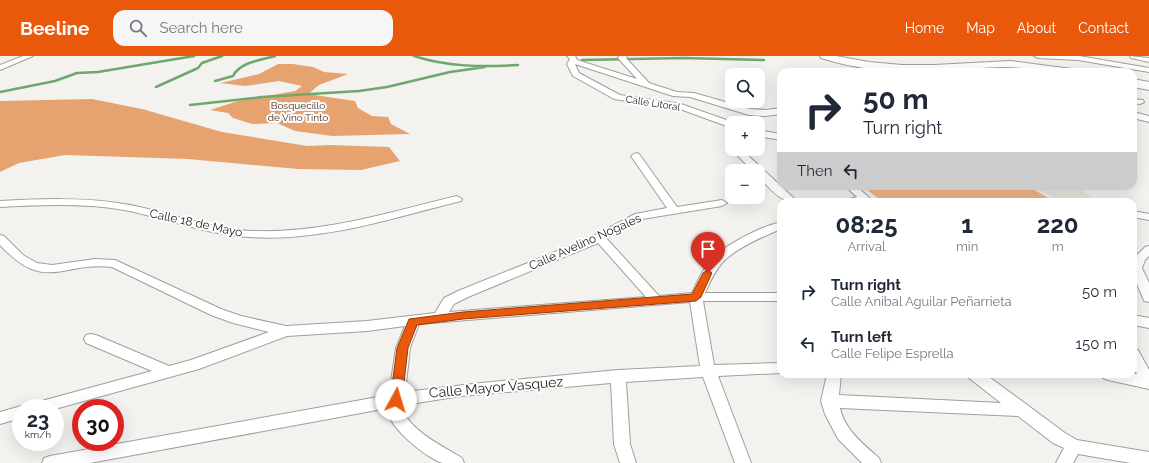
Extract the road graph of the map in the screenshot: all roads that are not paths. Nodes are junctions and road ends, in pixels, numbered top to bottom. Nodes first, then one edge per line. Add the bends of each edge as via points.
1 (29, 56) edge
2 (622, 56) edge
3 (825, 56) edge
4 (1038, 56) edge
5 (1100, 56) edge
6 (1134, 56) edge
7 (572, 59) edge
8 (1149, 60) edge
9 (1110, 63) junction
10 (0, 68) edge
11 (946, 68) edge
12 (946, 68) edge
13 (1038, 68) edge
14 (1149, 70) edge
15 (1137, 84) edge
16 (646, 85) junction
17 (1149, 86) edge
18 (777, 112) edge
19 (1137, 117) edge
20 (1149, 119) edge
21 (725, 123) edge
22 (765, 128) edge
23 (777, 129) edge
24 (765, 134) edge
25 (777, 136) edge
26 (636, 156) dead end
27 (743, 156) edge
28 (777, 189) edge
29 (778, 190) edge
30 (855, 190) edge
31 (788, 198) edge
32 (864, 198) edge
33 (457, 199) dead end
34 (722, 203) dead end
35 (1, 204) edge
36 (674, 212) junction
37 (1137, 215) edge
38 (1149, 217) edge
39 (777, 227) edge
40 (0, 238) edge
41 (599, 238) junction
42 (1149, 250) edge
43 (1138, 284) edge
44 (696, 297) junction
45 (777, 297) edge
46 (1149, 298) edge
47 (657, 301) junction
48 (439, 317) junction
49 (1137, 321) edge
50 (412, 322) junction
51 (1149, 323) edge
52 (286, 331) junction
53 (91, 339) dead end
54 (1137, 361) edge
55 (777, 368) edge
56 (708, 370) junction
57 (168, 373) junction
58 (618, 376) junction
59 (833, 378) edge
60 (979, 378) edge
61 (1128, 378) edge
62 (1149, 382) edge
63 (396, 400) junction
64 (64, 401) edge
65 (830, 401) junction
66 (1022, 410) junction
67 (12, 415) edge
68 (0, 418) edge
69 (1074, 446) junction
70 (1149, 459) edge
71 (50, 463) edge
72 (456, 463) edge
73 (628, 463) edge
74 (743, 463) edge
75 (873, 463) edge
76 (1064, 463) edge

1 - 10 street
2 - 16 street
3 - 12 highway via 864,64
4 - 9 street via 1070,57
5 - 9 street
6 - 8 street
7 - 16 street
7 - 21 street, Calle Litoral via 571,64 576,74 608,94 635,101 681,107
9 - 14 street
11 - 13 highway via 1004,64
15 - 17 highway
16 - 18 street via 749,112
19 - 20 street
22 - 23 street
24 - 25 street
26 - 36 street
27 - 28 street
29 - 31 street
30 - 32 street
33 - 35 street, Calle 18 de Mayo via 316,232 275,234 233,233 106,204
34 - 36 street, Calle Avelino Nogales
36 - 41 street, Calle Avelino Nogales via 639,216
37 - 38 street
39 - 44 street via 752,237 719,259 708,273
40 - 52 street via 18,256 39,268 107,262 216,312
41 - 47 street
41 - 48 street, Calle Avelino Nogales via 462,294 449,302
42 - 43 street via 1137,263
43 - 46 street
44 - 45 street
44 - 47 street
44 - 56 street
47 - 48 street
48 - 50 street
49 - 51 street
50 - 52 street
50 - 63 street via 402,348
52 - 57 street
53 - 57 street
54 - 62 street
55 - 56 street, Calle Mayor Vasquez
56 - 58 street, Calle Mayor Vasquez
56 - 74 street
57 - 64 street
58 - 63 street, Calle Mayor Vasquez via 416,395
58 - 73 street via 622,444
59 - 65 street
60 - 66 street
61 - 62 street
63 - 71 street, Calle Mayor Vasquez
63 - 72 street via 395,412 413,437
65 - 66 street
65 - 75 street via 833,419 840,430
66 - 69 street
67 - 68 street
69 - 70 street
69 - 76 street

